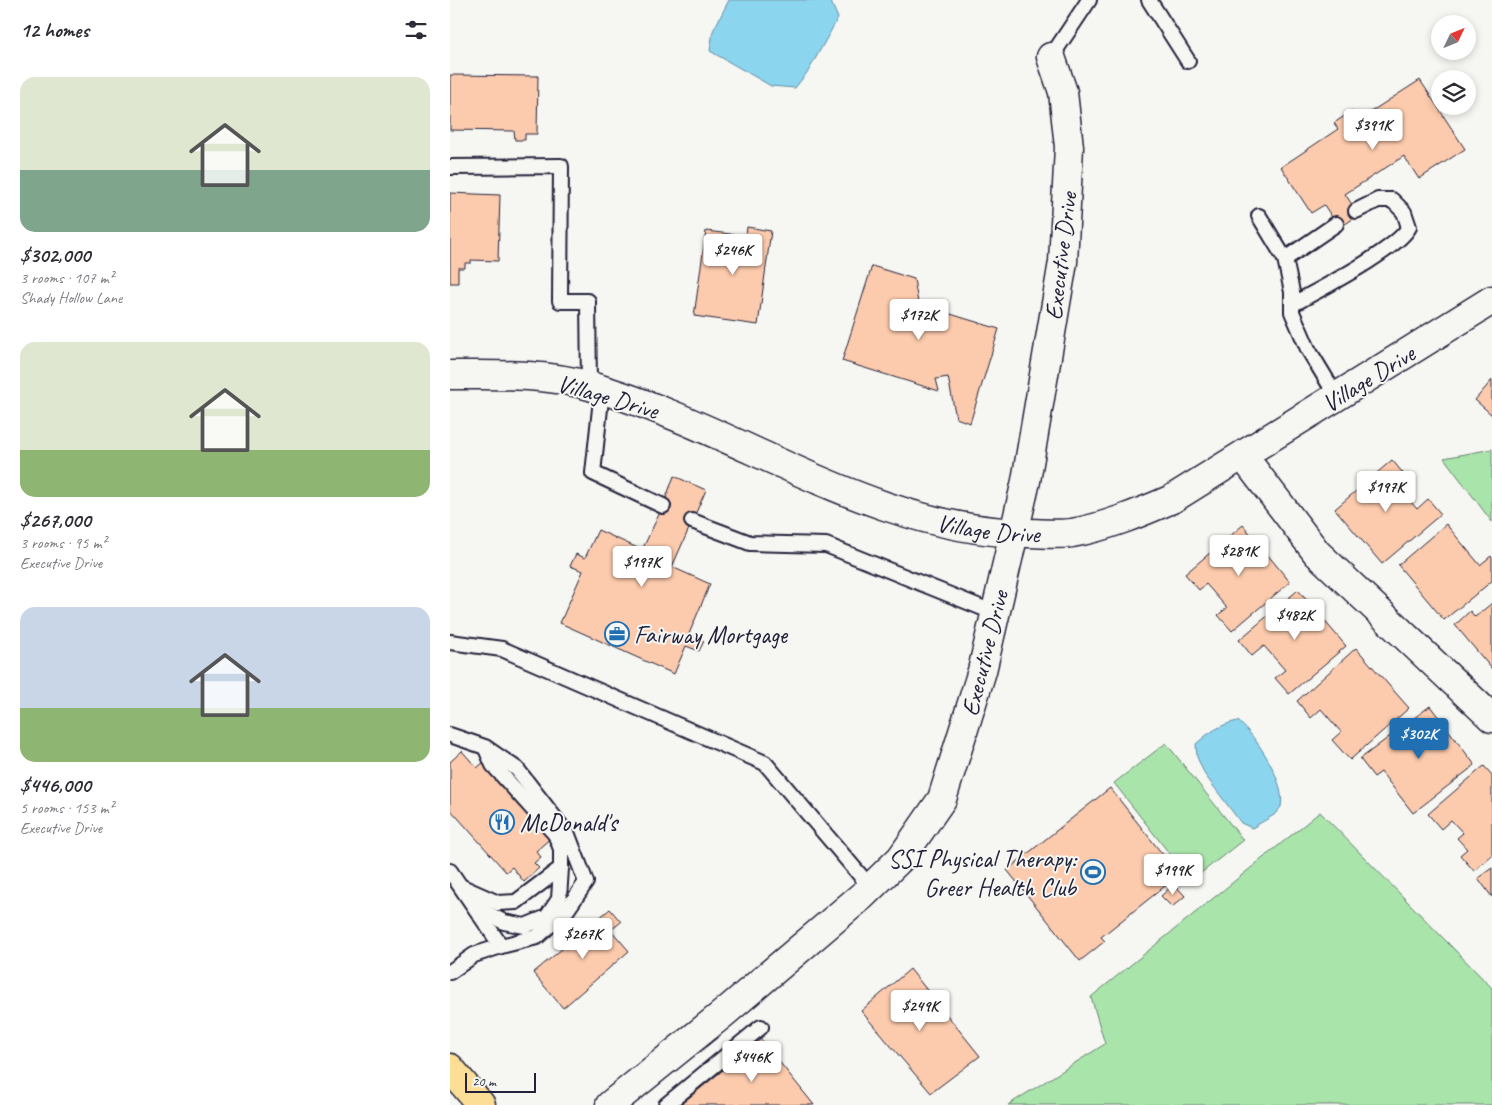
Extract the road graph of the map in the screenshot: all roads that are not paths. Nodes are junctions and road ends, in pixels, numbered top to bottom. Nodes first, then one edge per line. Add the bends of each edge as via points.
1 (1089, 0) edge
2 (1149, 0) edge
3 (1051, 57) joint
4 (1188, 61) dead end
5 (450, 167) edge
6 (1356, 211) dead end
7 (1259, 216) dead end
8 (1336, 224) dead end
9 (1285, 258) junction
10 (1492, 300) edge
11 (1292, 305) junction
12 (450, 375) edge
13 (595, 388) junction
14 (1337, 397) junction
15 (1243, 456) junction
16 (663, 506) dead end
17 (692, 521) dead end
18 (1014, 533) junction
19 (995, 613) junction
20 (450, 642) edge
21 (1492, 718) edge
22 (450, 735) edge
23 (485, 747) junction
24 (561, 868) junction
25 (450, 871) edge
26 (462, 887) junction
27 (871, 888) junction
28 (477, 907) junction
29 (501, 946) junction
30 (450, 972) edge
31 (761, 1027) dead end
32 (450, 1068) edge
33 (482, 1105) edge
34 (610, 1105) edge
35 (666, 1105) edge

1 - 3 lane
2 - 4 lane
3 - 18 street, Executive Drive via 1063,92 1069,147 1063,262 1026,482
5 - 13 lane via 561,166 560,301 588,301
6 - 11 lane via 1378,200 1392,200 1404,212 1409,227 1405,235 1386,249
7 - 9 lane
8 - 9 lane
9 - 11 lane
10 - 14 street, Village Drive
11 - 14 lane via 1308,349
12 - 13 street, Village Drive via 552,379
13 - 16 lane via 593,473
13 - 18 street, Village Drive via 647,404 869,500 928,520 981,531
14 - 15 street, Village Drive
15 - 18 street, Village Drive via 1172,499 1130,517 1073,533
15 - 21 street via 1317,553
17 - 19 lane via 750,543 826,545
18 - 19 street, Executive Drive
19 - 27 street, Executive Drive via 982,671 942,798 907,850
20 - 27 lane via 502,649 765,763
22 - 23 lane
23 - 24 lane via 494,765 555,834
23 - 29 lane via 517,769 568,835 586,882 567,910 536,937
24 - 26 lane via 516,902 498,903
24 - 28 lane via 559,899 547,917 525,926 504,922
25 - 26 lane
26 - 28 lane
27 - 34 street, Executive Drive
28 - 29 lane
29 - 30 lane via 474,955
31 - 35 lane
32 - 33 main road

